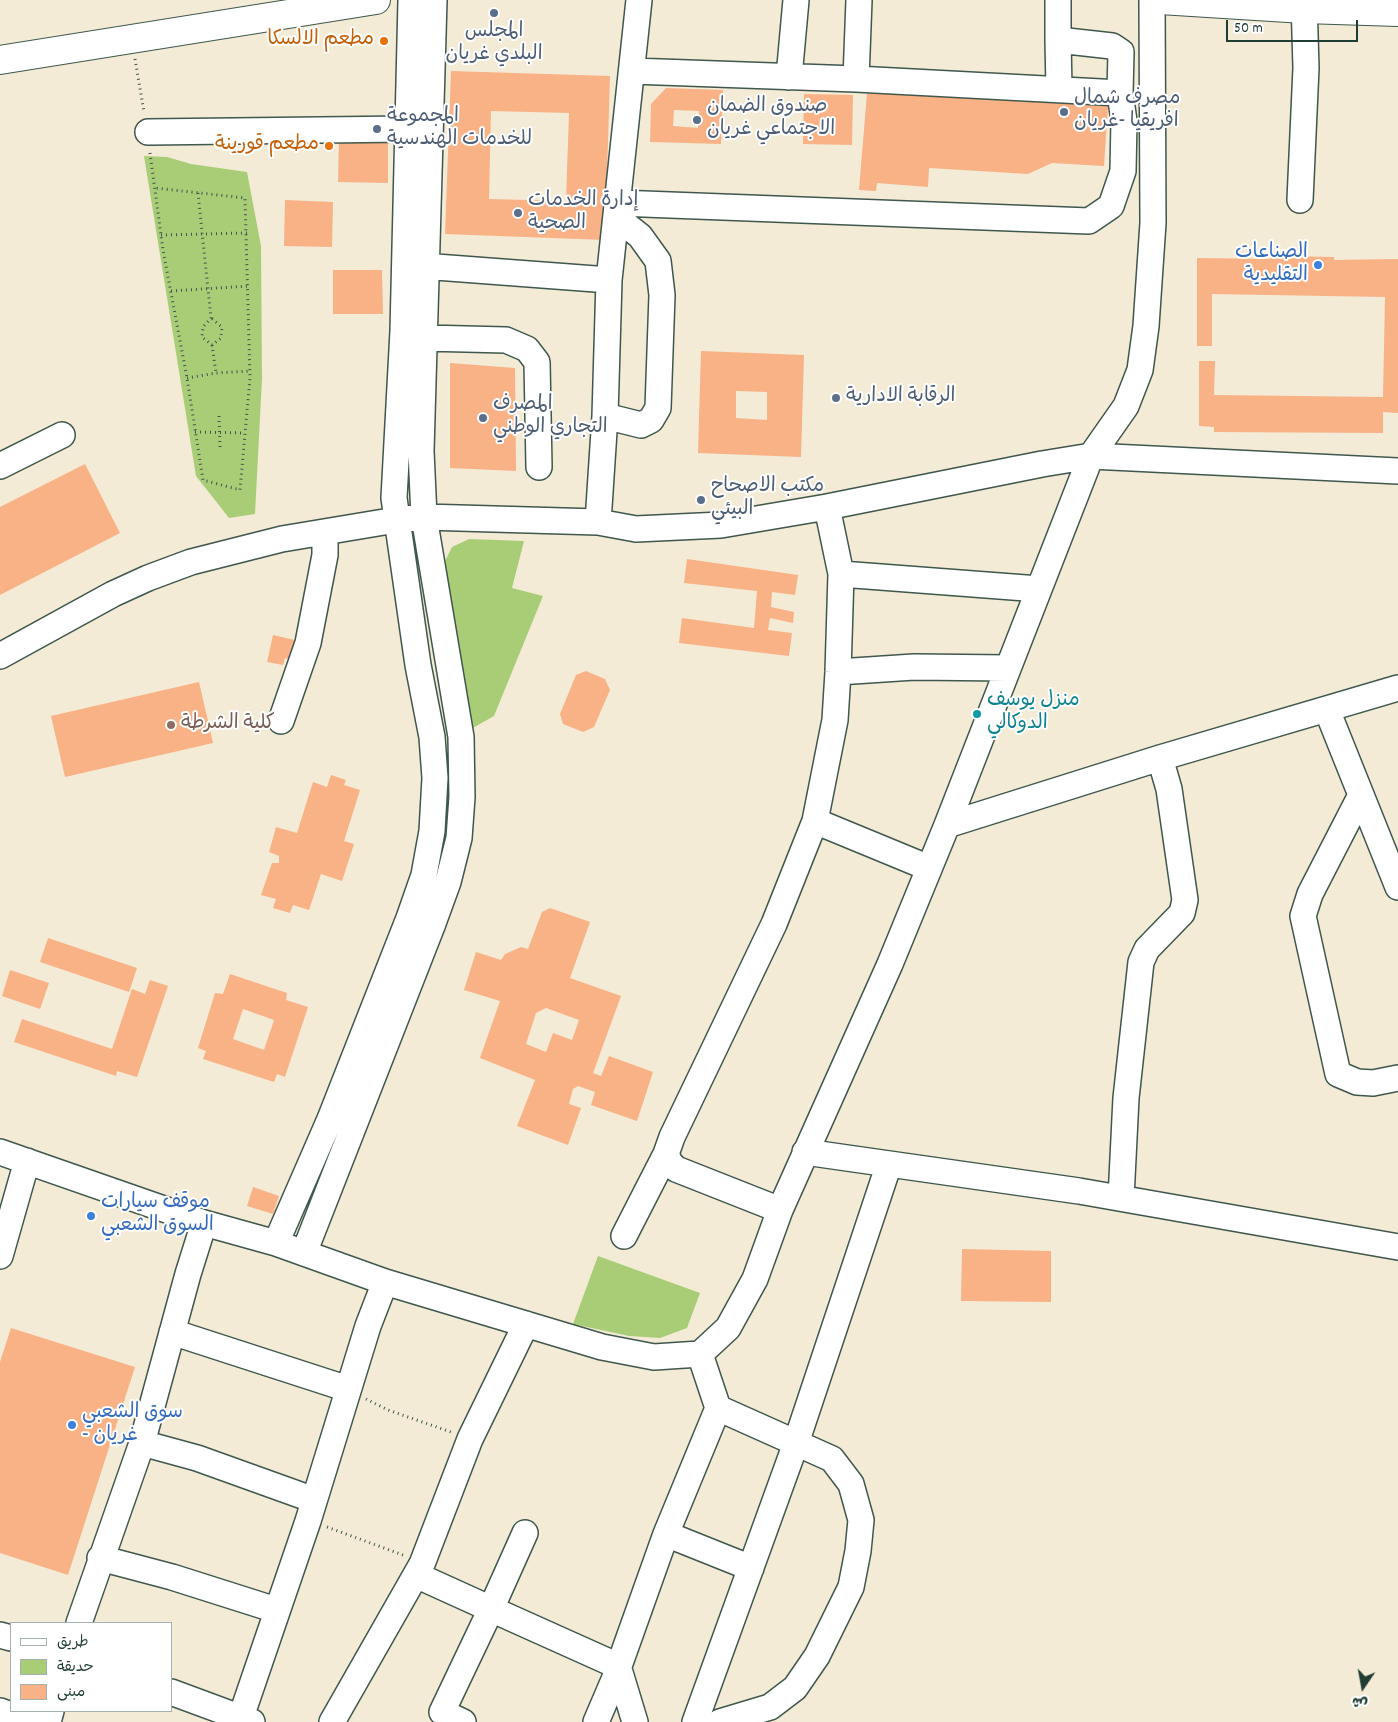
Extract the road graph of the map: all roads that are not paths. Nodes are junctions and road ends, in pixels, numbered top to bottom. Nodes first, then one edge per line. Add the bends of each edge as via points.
1 (376, 0) edge
2 (411, 0) edge
3 (434, 0) edge
4 (639, 0) edge
5 (796, 0) edge
6 (859, 0) edge
7 (1058, 0) edge
8 (1152, 0) edge
9 (1160, 0) edge
10 (1304, 4) edge
11 (1398, 12) edge
12 (1058, 40) junction
13 (0, 60) edge
14 (632, 71) junction
15 (789, 77) junction
16 (856, 79) junction
17 (1059, 90) junction
18 (1120, 93) junction
19 (407, 130) junction
20 (148, 132) road end
21 (1300, 200) dead end
22 (617, 210) junction
23 (415, 265) junction
24 (609, 280) junction
25 (425, 338) junction
26 (605, 416) junction
27 (62, 435) dead end
28 (1091, 456) junction
29 (0, 466) edge
30 (539, 467) dead end
31 (1398, 471) edge
32 (827, 507) junction
33 (424, 517) junction
34 (396, 520) junction
35 (598, 522) junction
36 (325, 532) junction
37 (841, 574) junction
38 (1039, 589) junction
39 (0, 656) edge
40 (1008, 668) junction
41 (838, 672) junction
42 (1398, 688) edge
43 (1327, 710) junction
44 (281, 721) dead end
45 (1160, 758) junction
46 (1361, 795) junction
47 (815, 821) junction
48 (947, 825) junction
49 (1390, 842) edge
50 (929, 868) junction
51 (1398, 887) edge
52 (409, 918) junction
53 (432, 926) junction
54 (1398, 1078) edge
55 (0, 1152) edge
56 (805, 1152) junction
57 (666, 1154) junction
58 (27, 1161) junction
59 (889, 1164) junction
60 (1121, 1198) junction
61 (780, 1210) junction
62 (204, 1223) junction
63 (624, 1236) dead end
64 (276, 1243) junction
65 (1398, 1247) edge
66 (304, 1253) junction
67 (0, 1256) edge
68 (385, 1282) junction
69 (526, 1324) junction
70 (172, 1332) junction
71 (700, 1354) junction
72 (348, 1389) junction
73 (718, 1408) junction
74 (796, 1443) junction
75 (142, 1444) junction
76 (311, 1510) junction
77 (525, 1533) dead end
78 (666, 1534) junction
79 (100, 1558) junction
80 (751, 1568) junction
81 (419, 1569) junction
82 (492, 1609) junction
83 (276, 1610) junction
84 (79, 1622) edge
85 (618, 1666) junction
86 (172, 1692) edge
87 (0, 1711) edge
88 (247, 1719) edge
89 (447, 1719) edge
90 (30, 1722) edge
91 (332, 1722) edge
92 (596, 1722) edge
93 (635, 1722) edge
94 (695, 1722) edge
95 (720, 1722) edge

1 - 13 main road
2 - 19 street
3 - 23 street
4 - 14 street
5 - 15 street
6 - 16 street
7 - 12 street
8 - 28 street via 1153,223 1146,326 1140,370 1126,406
9 - 10 main road
10 - 11 main road
10 - 21 street via 1306,68
12 - 17 street
12 - 18 street via 1112,46 1121,52
14 - 15 street
14 - 22 street
15 - 16 street
16 - 17 street
17 - 18 street
18 - 22 street via 1124,121 1123,171 1111,206 1089,221
19 - 20 street
19 - 23 street
22 - 24 street
22 - 26 street via 658,261 662,295 658,408 651,420 641,425
23 - 24 street
23 - 25 street
23 - 34 street via 403,349 394,498
24 - 26 street
25 - 30 street via 506,340 527,349 537,362
25 - 33 street via 421,451
26 - 35 street
27 - 29 street
28 - 31 street
28 - 32 street
28 - 38 street
32 - 35 street via 711,526 636,529
32 - 37 street
33 - 34 street
33 - 35 street
33 - 53 street via 462,745 459,838
34 - 36 street
34 - 52 street via 432,737 435,778 432,830 424,875
36 - 39 street via 237,549 148,578
36 - 44 street via 325,554 308,643
37 - 38 street
37 - 41 street
38 - 40 street
40 - 41 street via 914,667
40 - 48 street
41 - 47 street via 835,720
42 - 43 street
43 - 45 street
43 - 46 street
45 - 48 street
45 - 60 street via 1169,789 1185,900 1182,913 1147,949 1141,962 1126,1098
46 - 49 street
46 - 54 street via 1310,894 1303,916 1338,1074 1357,1082 1373,1083
47 - 50 street
47 - 57 street via 774,924
48 - 50 street
49 - 51 street
50 - 56 street via 890,964
52 - 53 street
52 - 64 street via 330,1119
53 - 66 street
55 - 58 street
56 - 59 street
56 - 61 street
57 - 61 street via 676,1170
57 - 63 street
58 - 62 street
58 - 67 street
59 - 60 street
59 - 74 street
60 - 65 street
61 - 71 street via 755,1279 728,1328
62 - 64 street
62 - 70 street
64 - 66 street
66 - 68 street
68 - 69 street
68 - 72 street
69 - 71 street via 602,1347 654,1357
69 - 81 street via 470,1439
70 - 72 street
70 - 75 street
71 - 73 street
72 - 76 street
73 - 74 street
73 - 78 street
74 - 80 street
74 - 95 street via 832,1459 851,1484 861,1520 851,1587 817,1656 795,1688 770,1708
75 - 76 street via 197,1458
75 - 79 street
76 - 83 street
77 - 82 street
78 - 80 street
78 - 85 street
79 - 83 street
79 - 84 street
80 - 94 street
81 - 82 street
81 - 91 street
82 - 85 street
82 - 89 street
83 - 88 street
85 - 92 street
85 - 93 street
86 - 88 street
87 - 90 street

